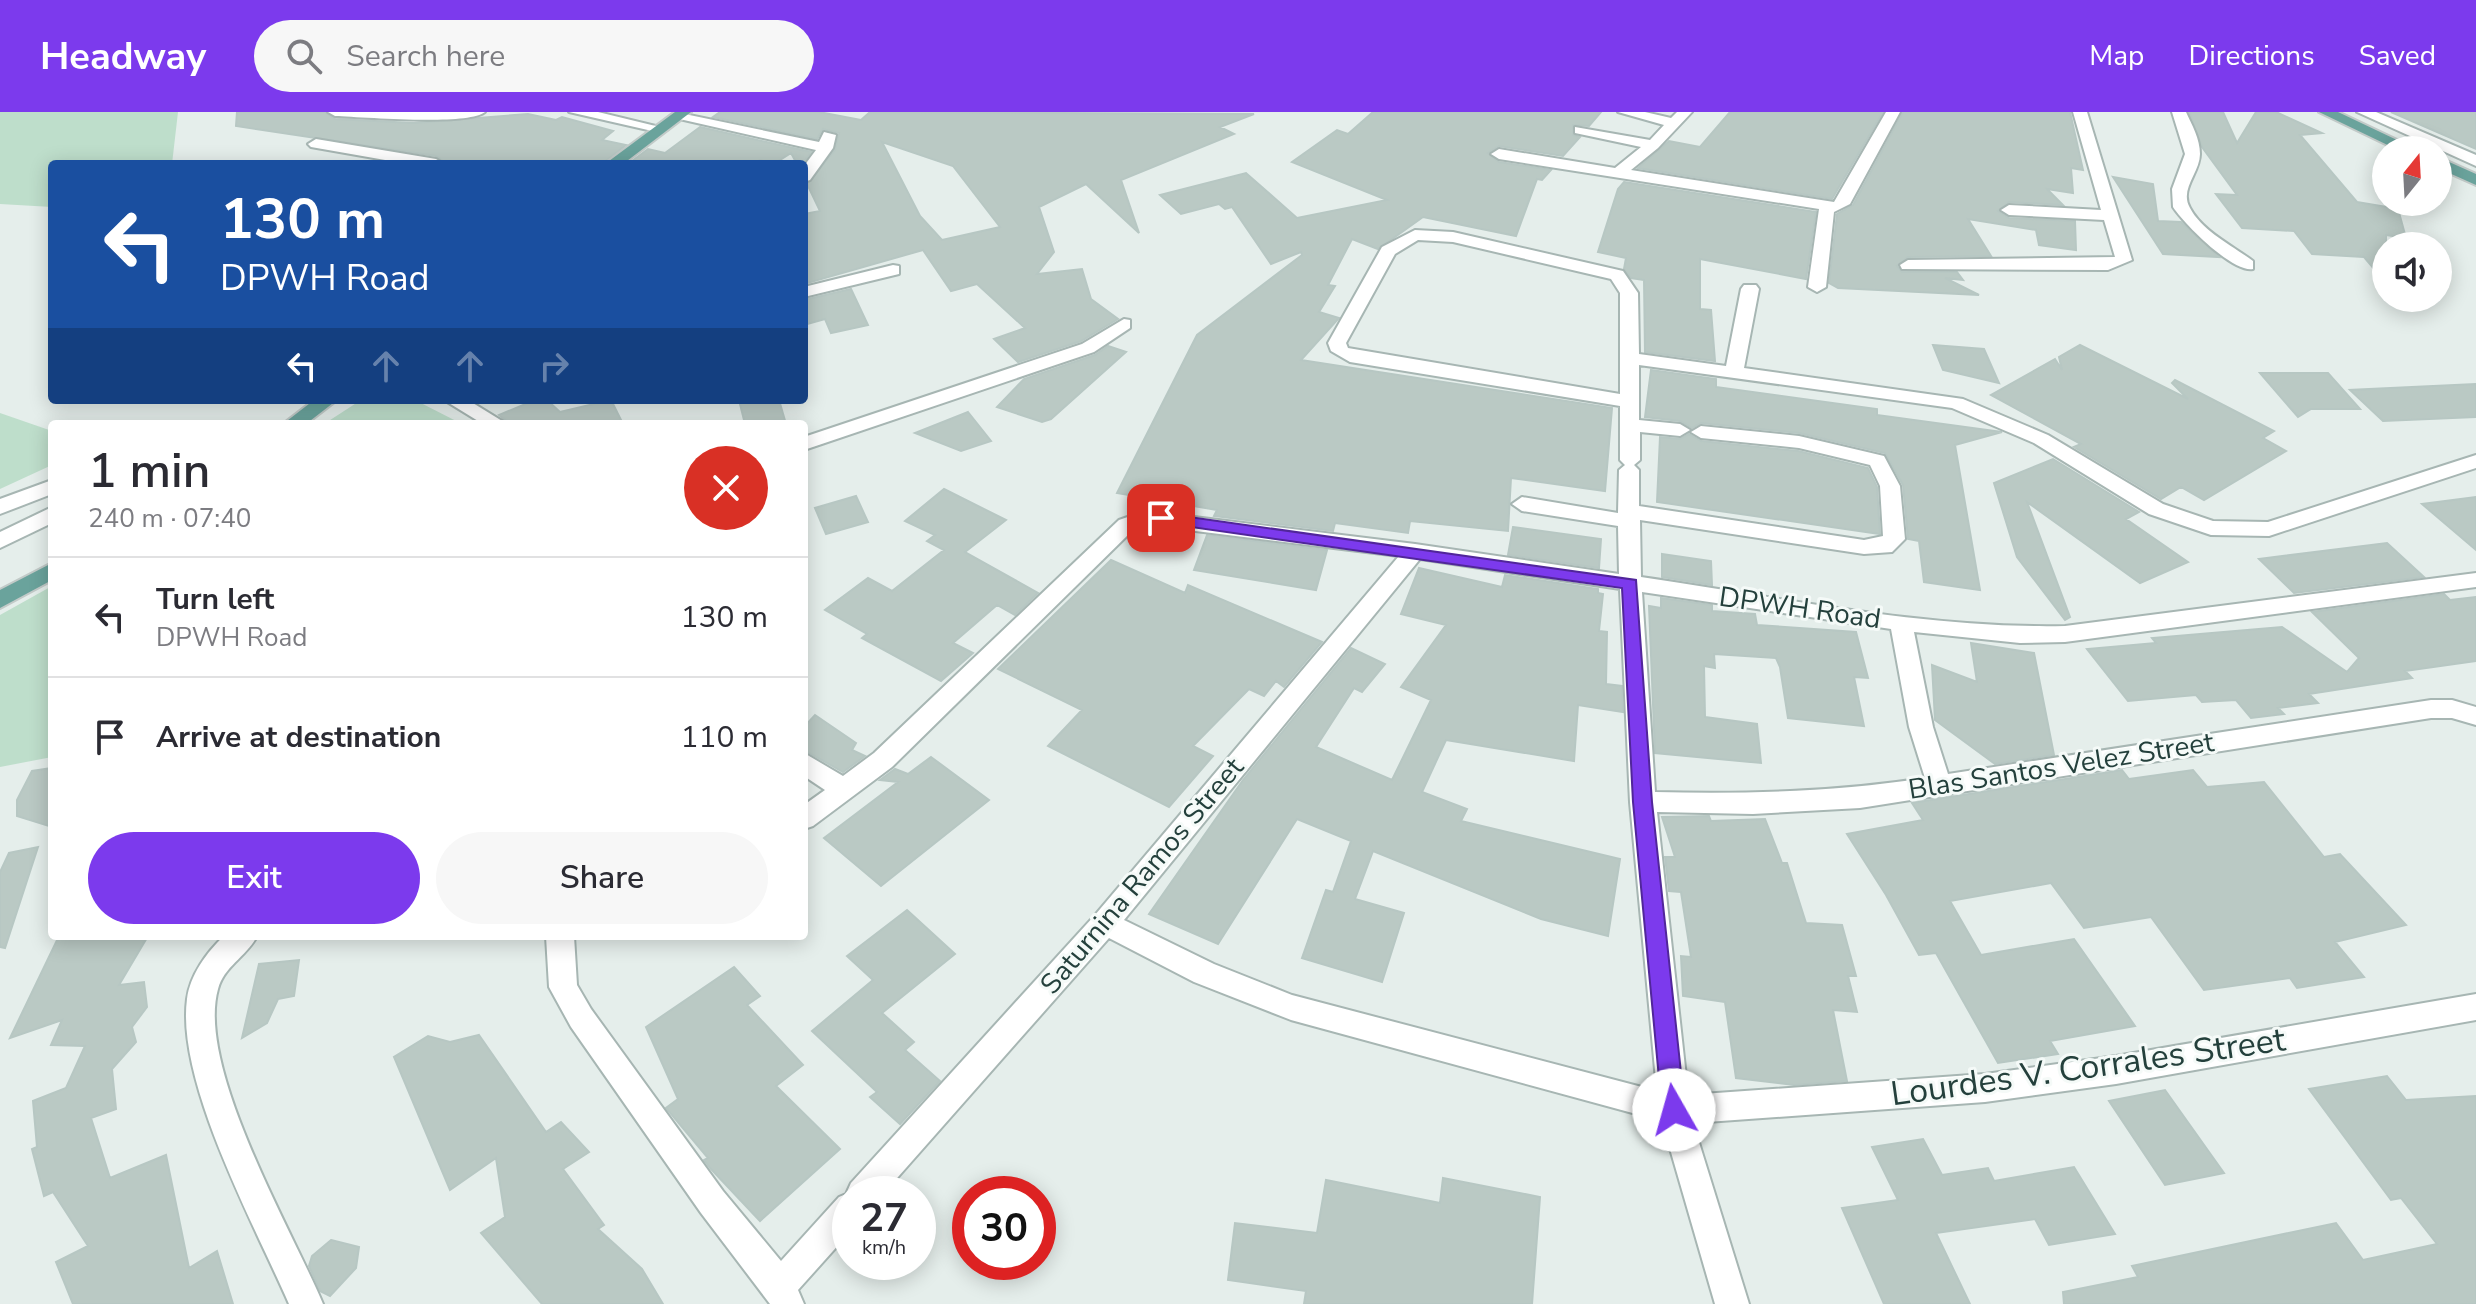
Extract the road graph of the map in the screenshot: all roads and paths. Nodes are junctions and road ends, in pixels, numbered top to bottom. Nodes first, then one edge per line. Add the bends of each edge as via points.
1 (335, 112) edge
2 (478, 112) edge
3 (576, 112) edge
4 (1625, 112) edge
5 (1893, 112) edge
6 (2080, 112) edge
7 (2179, 112) edge
8 (2326, 112) edge
9 (2364, 112) edge
10 (682, 114) edge
11 (1679, 118) edge
12 (661, 129) junction
13 (1580, 130) dead end
14 (2379, 136) edge
15 (316, 144) dead end
16 (1653, 145) junction
17 (1499, 154) dead end
18 (412, 160) edge
19 (618, 160) edge
20 (2452, 167) edge
21 (808, 171) edge
22 (1618, 173) junction
23 (2475, 174) edge
24 (1827, 207) junction
25 (2009, 210) dead end
26 (2111, 215) junction
27 (1908, 265) dead end
28 (2247, 265) dead end
29 (893, 270) dead end
30 (1817, 287) dead end
31 (1750, 289) dead end
32 (808, 291) edge
33 (1124, 324) dead end
34 (1631, 358) junction
35 (1734, 373) junction
36 (1631, 402) junction
37 (321, 404) edge
38 (461, 404) edge
39 (299, 420) edge
40 (490, 420) edge
41 (1631, 425) junction
42 (808, 443) edge
43 (2476, 461) edge
44 (48, 487) edge
45 (0, 492) edge
46 (25, 495) junction
47 (1522, 504) dead end
48 (0, 507) edge
49 (48, 516) edge
50 (1627, 516) junction
51 (0, 541) edge
52 (1415, 551) junction
53 (48, 572) edge
54 (2476, 580) edge
55 (1630, 584) junction
56 (0, 600) edge
57 (1901, 623) junction
58 (2476, 716) edge
59 (808, 766) edge
60 (1939, 784) junction
61 (845, 790) junction
62 (1643, 802) junction
63 (808, 816) edge
64 (1105, 923) junction
65 (239, 940) edge
66 (560, 940) edge
67 (2476, 1007) edge
68 (1674, 1110) junction
69 (878, 1176) edge
70 (832, 1232) edge
71 (784, 1295) edge
72 (306, 1304) edge
73 (1732, 1304) edge

1 - 2 street
3 - 12 street
4 - 11 street
5 - 24 street via 1842,204
6 - 26 street
7 - 28 street via 2192,148 2179,194 2181,207
8 - 14 main road
9 - 23 street
10 - 12 main road
10 - 21 street via 827,141
11 - 16 street
12 - 19 main road
13 - 16 street
15 - 18 street
16 - 22 street
17 - 22 street
20 - 23 main road
22 - 24 street
24 - 30 street
25 - 26 street
26 - 27 street via 2124,252 2124,260 2117,264
29 - 32 street
31 - 35 street
33 - 42 street via 1088,348
34 - 35 street
34 - 36 street
34 - 36 street via 1629,293 1617,275 1433,234 1415,235 1388,251 1337,343 1350,356
35 - 43 street via 1956,403 2041,439 2156,509 2211,528 2269,529
36 - 41 street
37 - 39 main road
38 - 40 street
41 - 50 street
41 - 50 street via 1799,442 1877,460 1888,486 1894,539 1884,547 1864,547
44 - 46 street
45 - 46 street
46 - 48 street
47 - 50 street
49 - 51 street
50 - 55 street
52 - 55 street, DPWH Road
52 - 61 street, DPWH Road via 1161,518 1126,525 888,755
52 - 64 street, Saturnina Ramos Street
53 - 56 main road
54 - 57 street, DPWH Road via 2065,634 2020,635
55 - 57 street, DPWH Road
55 - 62 street
57 - 60 street via 1921,727
58 - 60 street, Blas Santos Velez Street via 2431,709
59 - 61 street
60 - 62 street, Blas Santos Velez Street via 1811,802
61 - 63 street
62 - 68 street
64 - 68 street, Lourdes V. Corrales Street via 1204,973 1291,1007
64 - 69 street, Saturnina Ramos Street
65 - 72 street via 210,973 201,1001 203,1045 236,1146
66 - 71 street via 563,987 581,1018
67 - 68 street, Lourdes V. Corrales Street via 1985,1088
68 - 73 street
70 - 71 street

